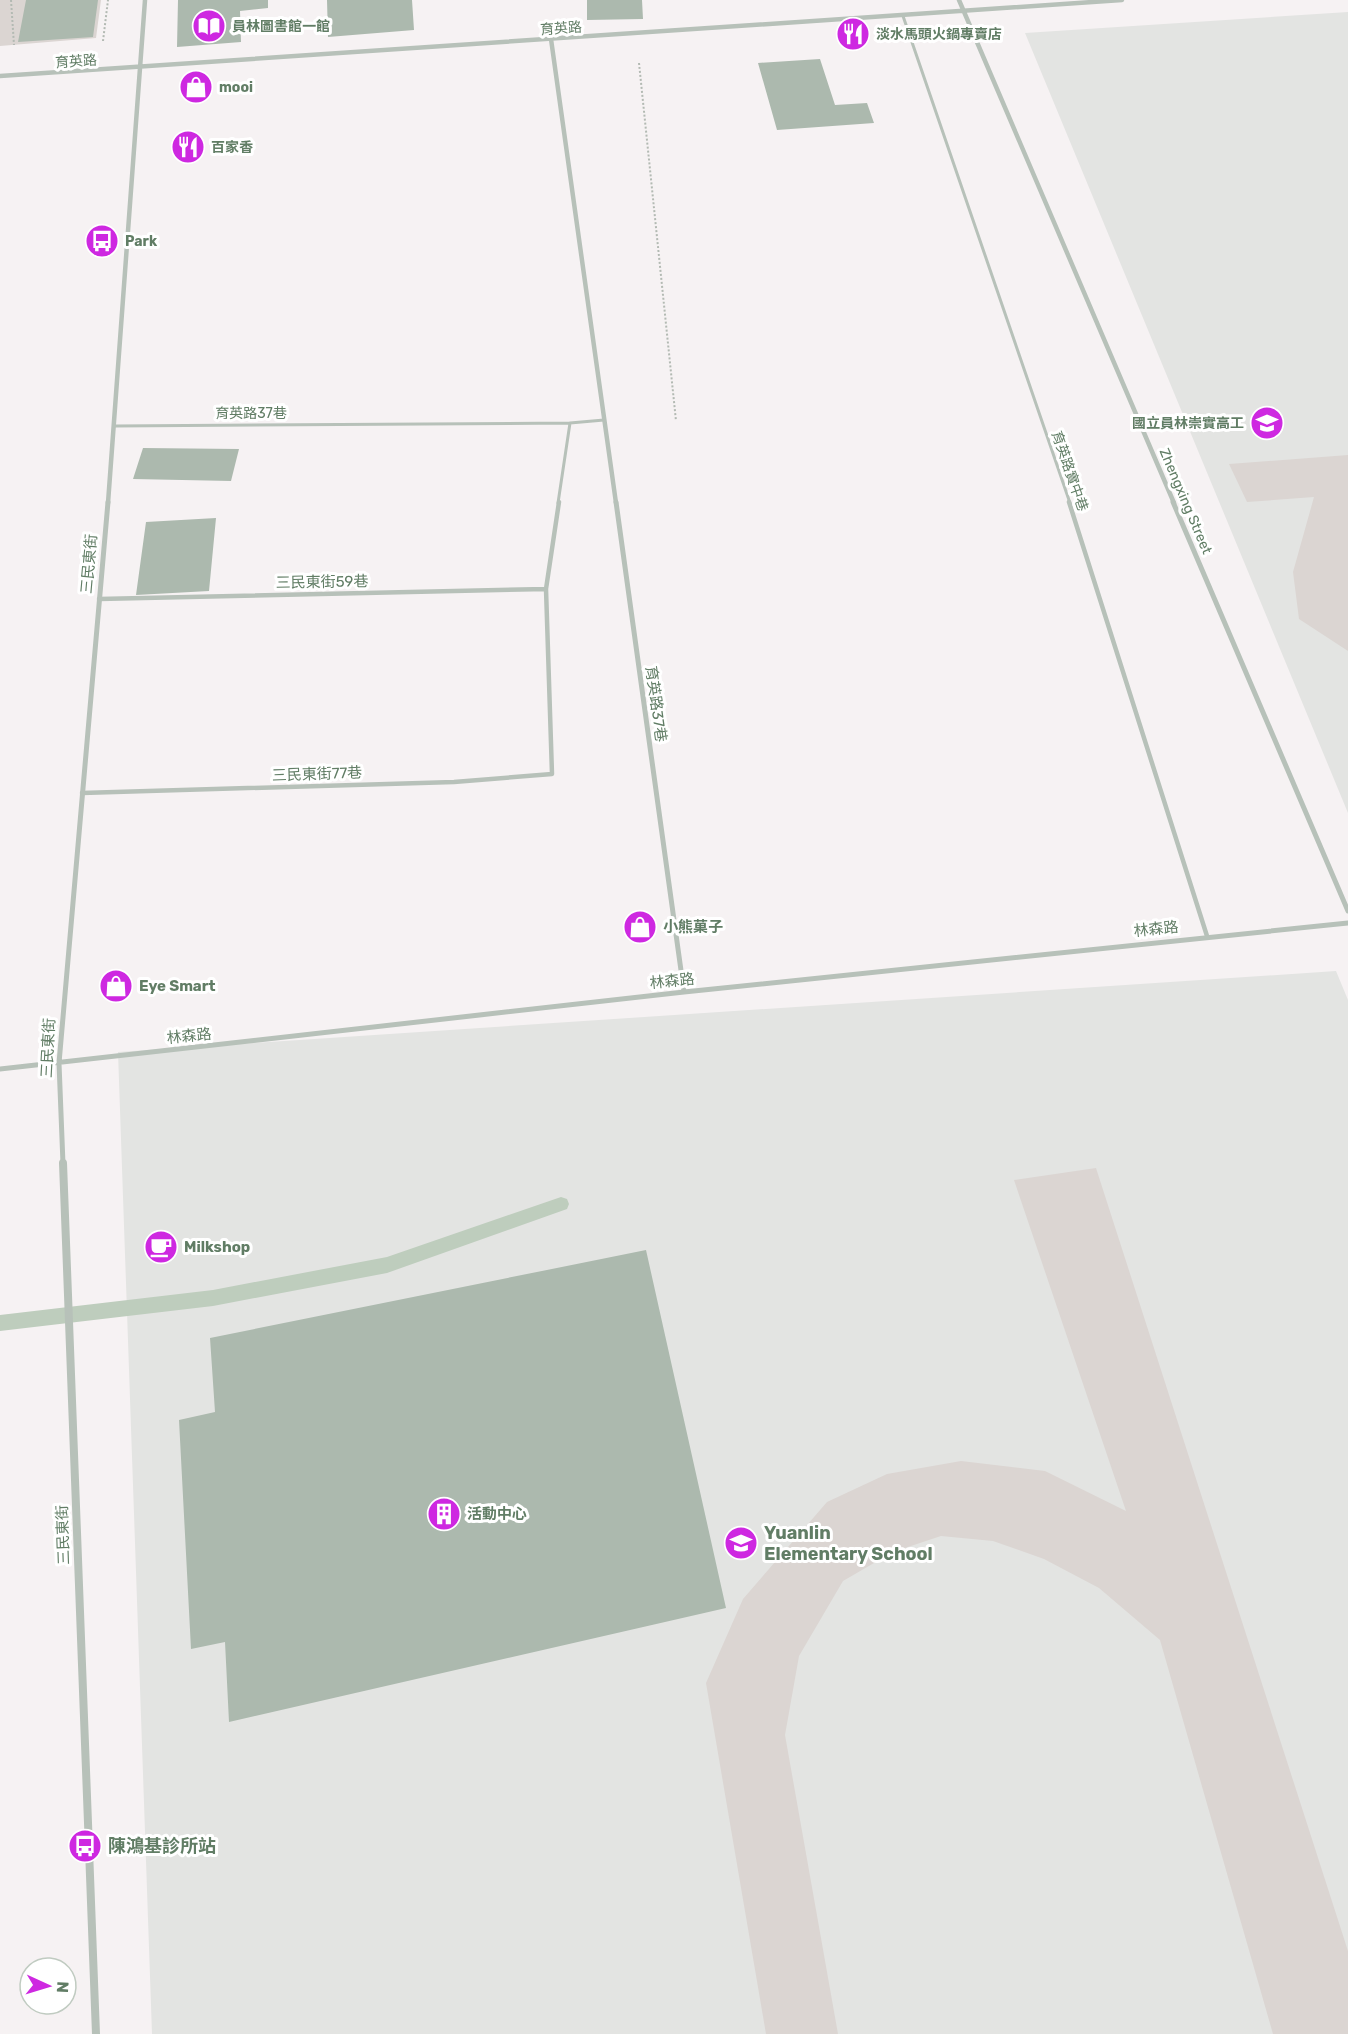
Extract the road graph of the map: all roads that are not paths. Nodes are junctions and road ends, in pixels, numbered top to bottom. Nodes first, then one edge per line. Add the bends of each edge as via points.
1 (145, 0) edge
2 (959, 0) edge
3 (1122, 0) edge
4 (963, 10) junction
5 (903, 16) junction
6 (551, 39) junction
7 (141, 67) junction
8 (0, 76) edge
9 (604, 420) junction
10 (570, 423) junction
11 (115, 426) junction
12 (546, 589) junction
13 (99, 599) junction
14 (82, 793) junction
15 (1348, 911) edge
16 (1348, 923) edge
17 (1207, 936) junction
18 (684, 992) junction
19 (58, 1063) junction
20 (0, 1070) edge
21 (96, 2034) edge

1 - 7 street, 三民東街
2 - 4 street, Zhengxing Street
3 - 4 street, 育英路
4 - 5 street, 育英路
4 - 15 street, Zhengxing Street
5 - 6 street, 育英路
5 - 17 lane, 育英路實中巷 via 1091,565
6 - 7 street, 育英路
6 - 9 street, 育英路37巷
7 - 8 street, 育英路
7 - 11 street, 三民東街
9 - 10 lane, 育英路37巷
9 - 18 street, 育英路37巷
10 - 11 lane, 育英路37巷
10 - 12 lane
11 - 13 street, 三民東街
12 - 13 lane, 三民東街59巷
12 - 14 lane, 三民東街77巷 via 552,774 454,782
13 - 14 street, 三民東街
14 - 19 street, 三民東街
16 - 17 street, 林森路
17 - 18 street, 林森路
18 - 19 street, 林森路
19 - 20 street, 林森路
19 - 21 street, 三民東街

